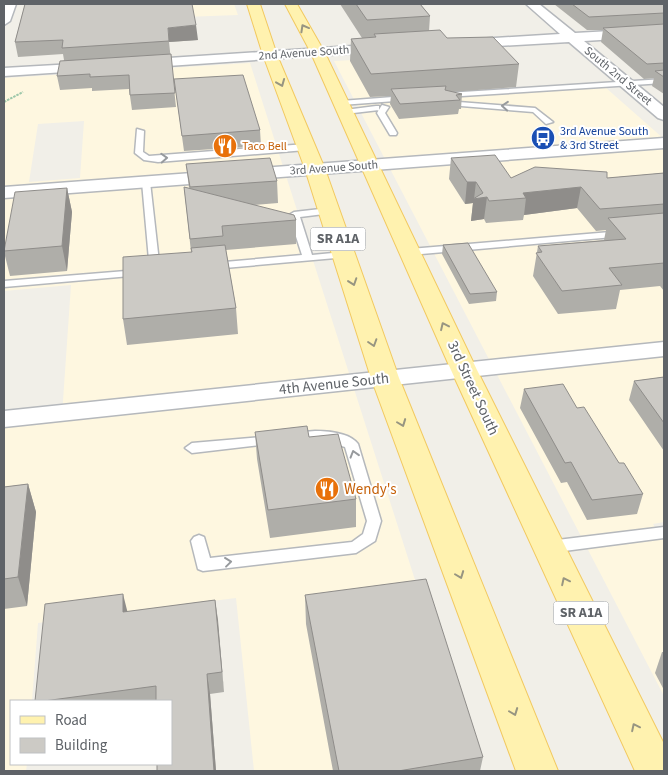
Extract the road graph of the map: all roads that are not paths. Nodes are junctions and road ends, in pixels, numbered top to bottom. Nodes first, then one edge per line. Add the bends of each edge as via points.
1 (10, 4) edge
2 (253, 4) edge
3 (291, 4) edge
4 (532, 4) edge
5 (4, 21) edge
6 (664, 32) edge
7 (572, 37) junction
8 (452, 44) edge
9 (396, 48) edge
10 (318, 53) junction
11 (270, 55) junction
12 (4, 72) edge
13 (664, 81) edge
14 (626, 83) junction
15 (434, 96) edge
16 (441, 104) edge
17 (343, 107) junction
18 (385, 107) junction
19 (664, 115) edge
20 (549, 122) dead end
21 (140, 131) dead end
22 (393, 133) dead end
23 (664, 143) edge
24 (306, 147) junction
25 (370, 166) junction
26 (315, 169) junction
27 (146, 182) junction
28 (4, 193) edge
29 (329, 211) junction
30 (635, 232) edge
31 (410, 252) junction
32 (343, 255) junction
33 (308, 258) junction
34 (203, 267) edge
35 (4, 284) edge
36 (664, 350) edge
37 (464, 370) junction
38 (385, 378) junction
39 (4, 419) edge
40 (192, 448) dead end
41 (664, 532) edge
42 (199, 541) dead end
43 (549, 548) junction
44 (537, 771) edge
45 (656, 771) edge

1 - 5 street
2 - 11 main road, SR A1A
10 -> 3 main road, 3rd Street South / SR A1A
4 - 7 street, South 2nd Street
6 - 7 street
7 - 8 street
7 - 14 street, South 2nd Street
9 - 10 street, 2nd Avenue South
10 - 11 street, 2nd Avenue South
10 - 17 main road, 3rd Street South / SR A1A
11 - 12 street, 2nd Avenue South
11 -> 24 main road, SR A1A
13 - 14 lane
14 - 15 lane
14 - 19 street, South 2nd Street
20 -> 16 lane via 535,110 460,102
17 - 18 lane
17 - 18 lane via 414,101
17 - 25 main road, 3rd Street South / SR A1A
18 - 22 lane via 381,112
21 -> 24 lane via 139,153 147,158
23 - 25 street, 3rd Avenue South
24 - 26 main road, SR A1A
25 - 26 street, 3rd Avenue South
25 - 31 main road, 3rd Street South / SR A1A
26 - 27 street, 3rd Avenue South
26 - 29 main road, SR A1A
27 - 28 street, 3rd Avenue South
27 - 35 lane via 160,271
29 - 32 main road, SR A1A
29 - 33 lane via 294,215
30 - 31 lane
37 -> 31 main road, 3rd Street South / SR A1A
32 - 33 lane
32 -> 38 main road, SR A1A
33 - 34 lane
36 - 37 street, 4th Avenue South
37 - 38 street, 4th Avenue South
37 - 43 main road, 3rd Street South / SR A1A
38 - 39 street, 4th Avenue South
38 -> 44 main road, SR A1A
42 -> 40 lane via 203,565 356,546 370,537 374,521 351,444 338,437 317,435
41 - 43 lane
45 -> 43 main road, 3rd Street South / SR A1A

